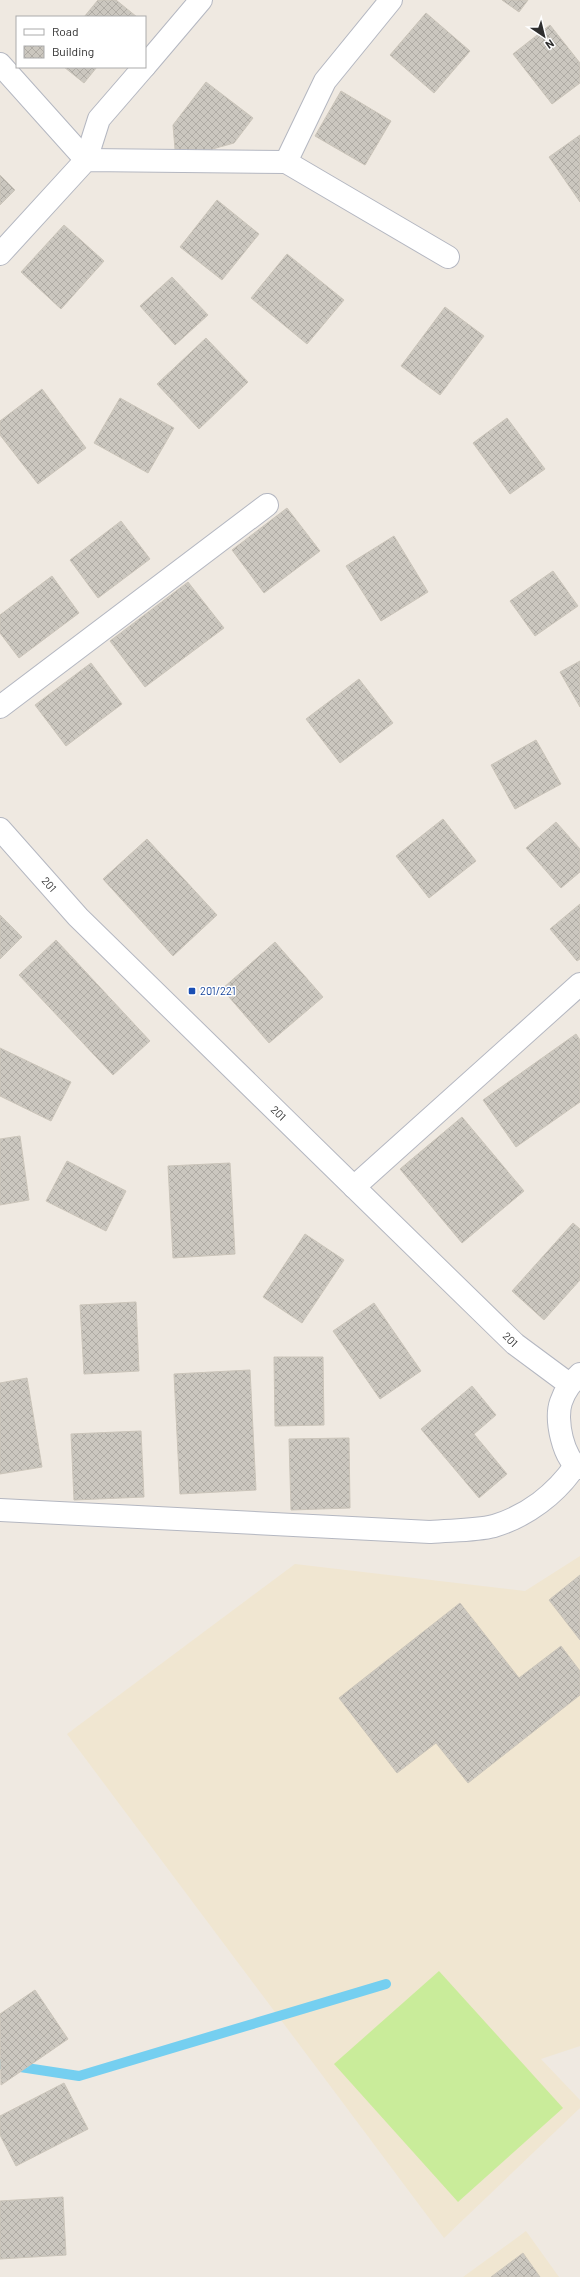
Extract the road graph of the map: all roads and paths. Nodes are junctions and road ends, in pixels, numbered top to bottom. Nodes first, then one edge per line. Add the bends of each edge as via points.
1 (201, 0) edge
2 (391, 0) edge
3 (0, 64) edge
4 (146, 64) edge
5 (142, 68) edge
6 (86, 160) junction
7 (286, 162) junction
8 (0, 254) edge
9 (448, 257) dead end
10 (267, 505) dead end
11 (0, 707) edge
12 (0, 829) edge
13 (580, 984) edge
14 (354, 1187) junction
15 (575, 1379) edge
16 (578, 1467) edge
17 (0, 1510) edge

1 - 4 street
2 - 7 street via 325,82
3 - 6 street
5 - 6 street via 99,119
6 - 7 street
6 - 8 street
7 - 9 street
10 - 11 street
12 - 14 street, 201 via 78,917
13 - 14 street
14 - 15 street, 201 via 515,1344
15 - 16 street via 560,1404 559,1426 566,1450
16 - 17 street via 563,1484 528,1512 493,1526 430,1532

